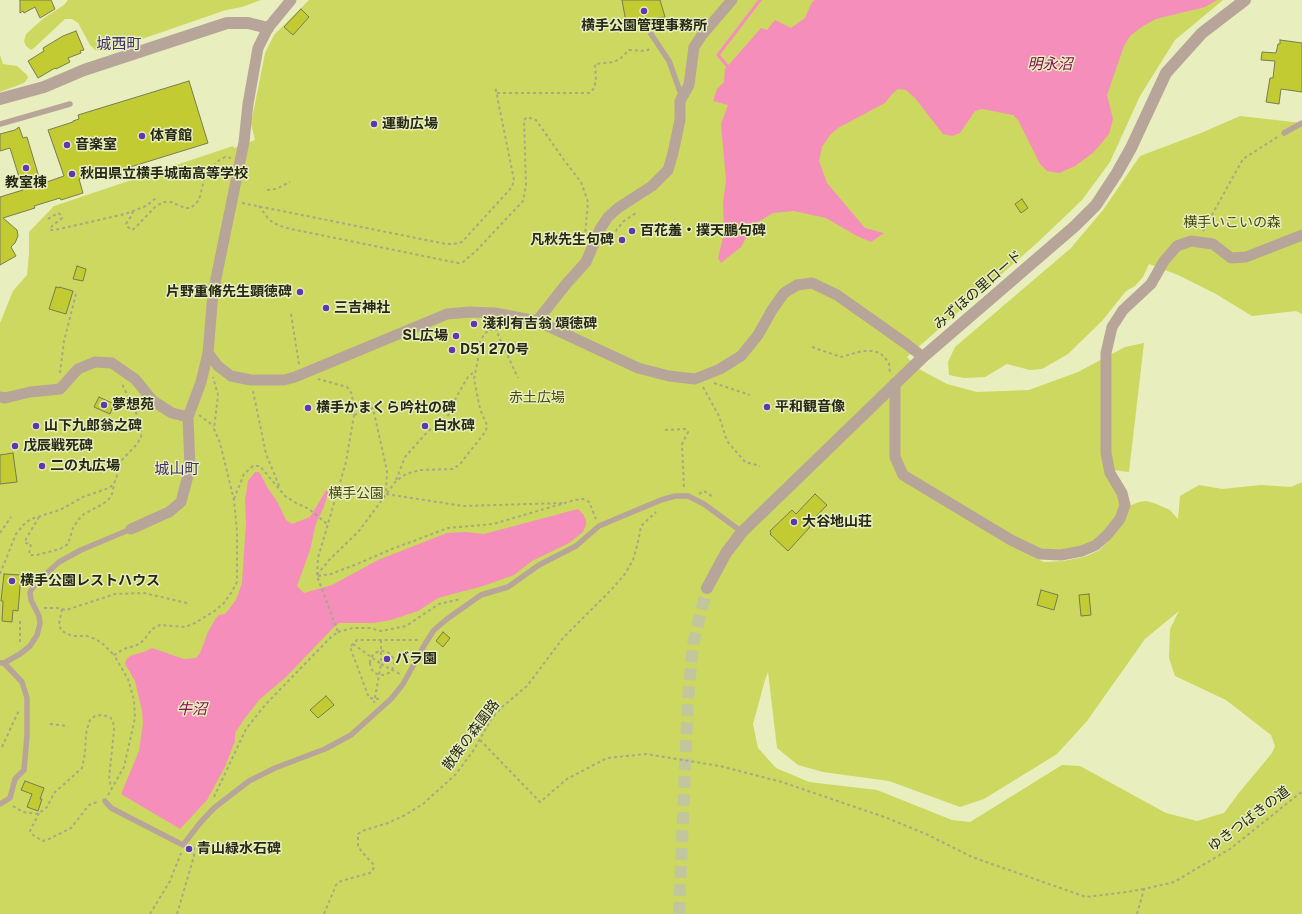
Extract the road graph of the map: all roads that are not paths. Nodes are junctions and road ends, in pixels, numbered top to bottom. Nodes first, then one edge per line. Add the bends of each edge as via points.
1 (291, 0) edge
2 (732, 0) edge
3 (1245, 0) edge
4 (268, 28) junction
5 (651, 34) dead end
6 (682, 98) junction
7 (0, 99) edge
8 (70, 104) dead end
9 (1302, 123) edge
10 (0, 124) edge
11 (1284, 133) road end
12 (1302, 235) edge
13 (538, 321) junction
14 (208, 353) junction
15 (922, 357) junction
16 (891, 387) junction
17 (0, 397) edge
18 (189, 413) junction
19 (131, 529) joint
20 (742, 532) junction
21 (708, 588) tunnel mouth
22 (2, 663) edge
23 (105, 801) road end
24 (3, 803) edge

1 - 4 street
2 - 6 street via 694,47 689,85
3 - 15 street, みずほの里ロード via 1202,33 1166,73 1131,148 1096,205
4 - 7 street via 248,23 227,23 84,70 44,87
4 - 14 street via 258,48 233,201 213,293
5 - 6 lane via 668,61
6 - 13 street via 680,120 668,170 652,186 608,217 586,262
8 - 10 lane
9 - 11 lane
12 - 16 street via 1246,257 1231,258 1213,244 1191,241 1177,246 1164,260 1151,284 1123,310 1112,327 1106,353 1106,453 1110,473 1122,493 1125,505 1120,519 1106,535 1082,551 1061,555 1040,554 1011,540 903,475 895,457
13 - 14 street via 494,312 447,314 284,380 251,380 231,376 218,366
13 - 15 street via 638,368 669,376 695,378 720,369 741,356 758,335 784,293 796,285 812,283 837,295
14 - 18 street via 201,382
15 - 16 street, みずほの里ロード
16 - 20 street, みずほの里ロード
17 - 18 street via 60,388 78,369 95,362 112,363 135,379 153,401 172,413
18 - 19 street via 190,468 181,502 168,512
19 - 22 lane via 59,562 37,582 30,592 30,600 39,616 37,635 30,646
20 - 21 street, みずほの里ロード via 726,553
20 - 23 lane via 704,504 688,496 661,500 599,526 576,546 539,564 508,587 481,595 447,619 434,630 403,684 391,699 352,735 249,781 214,808 183,845 111,808
22 - 24 lane via 22,682 26,694 27,735 24,770 16,779 10,798

